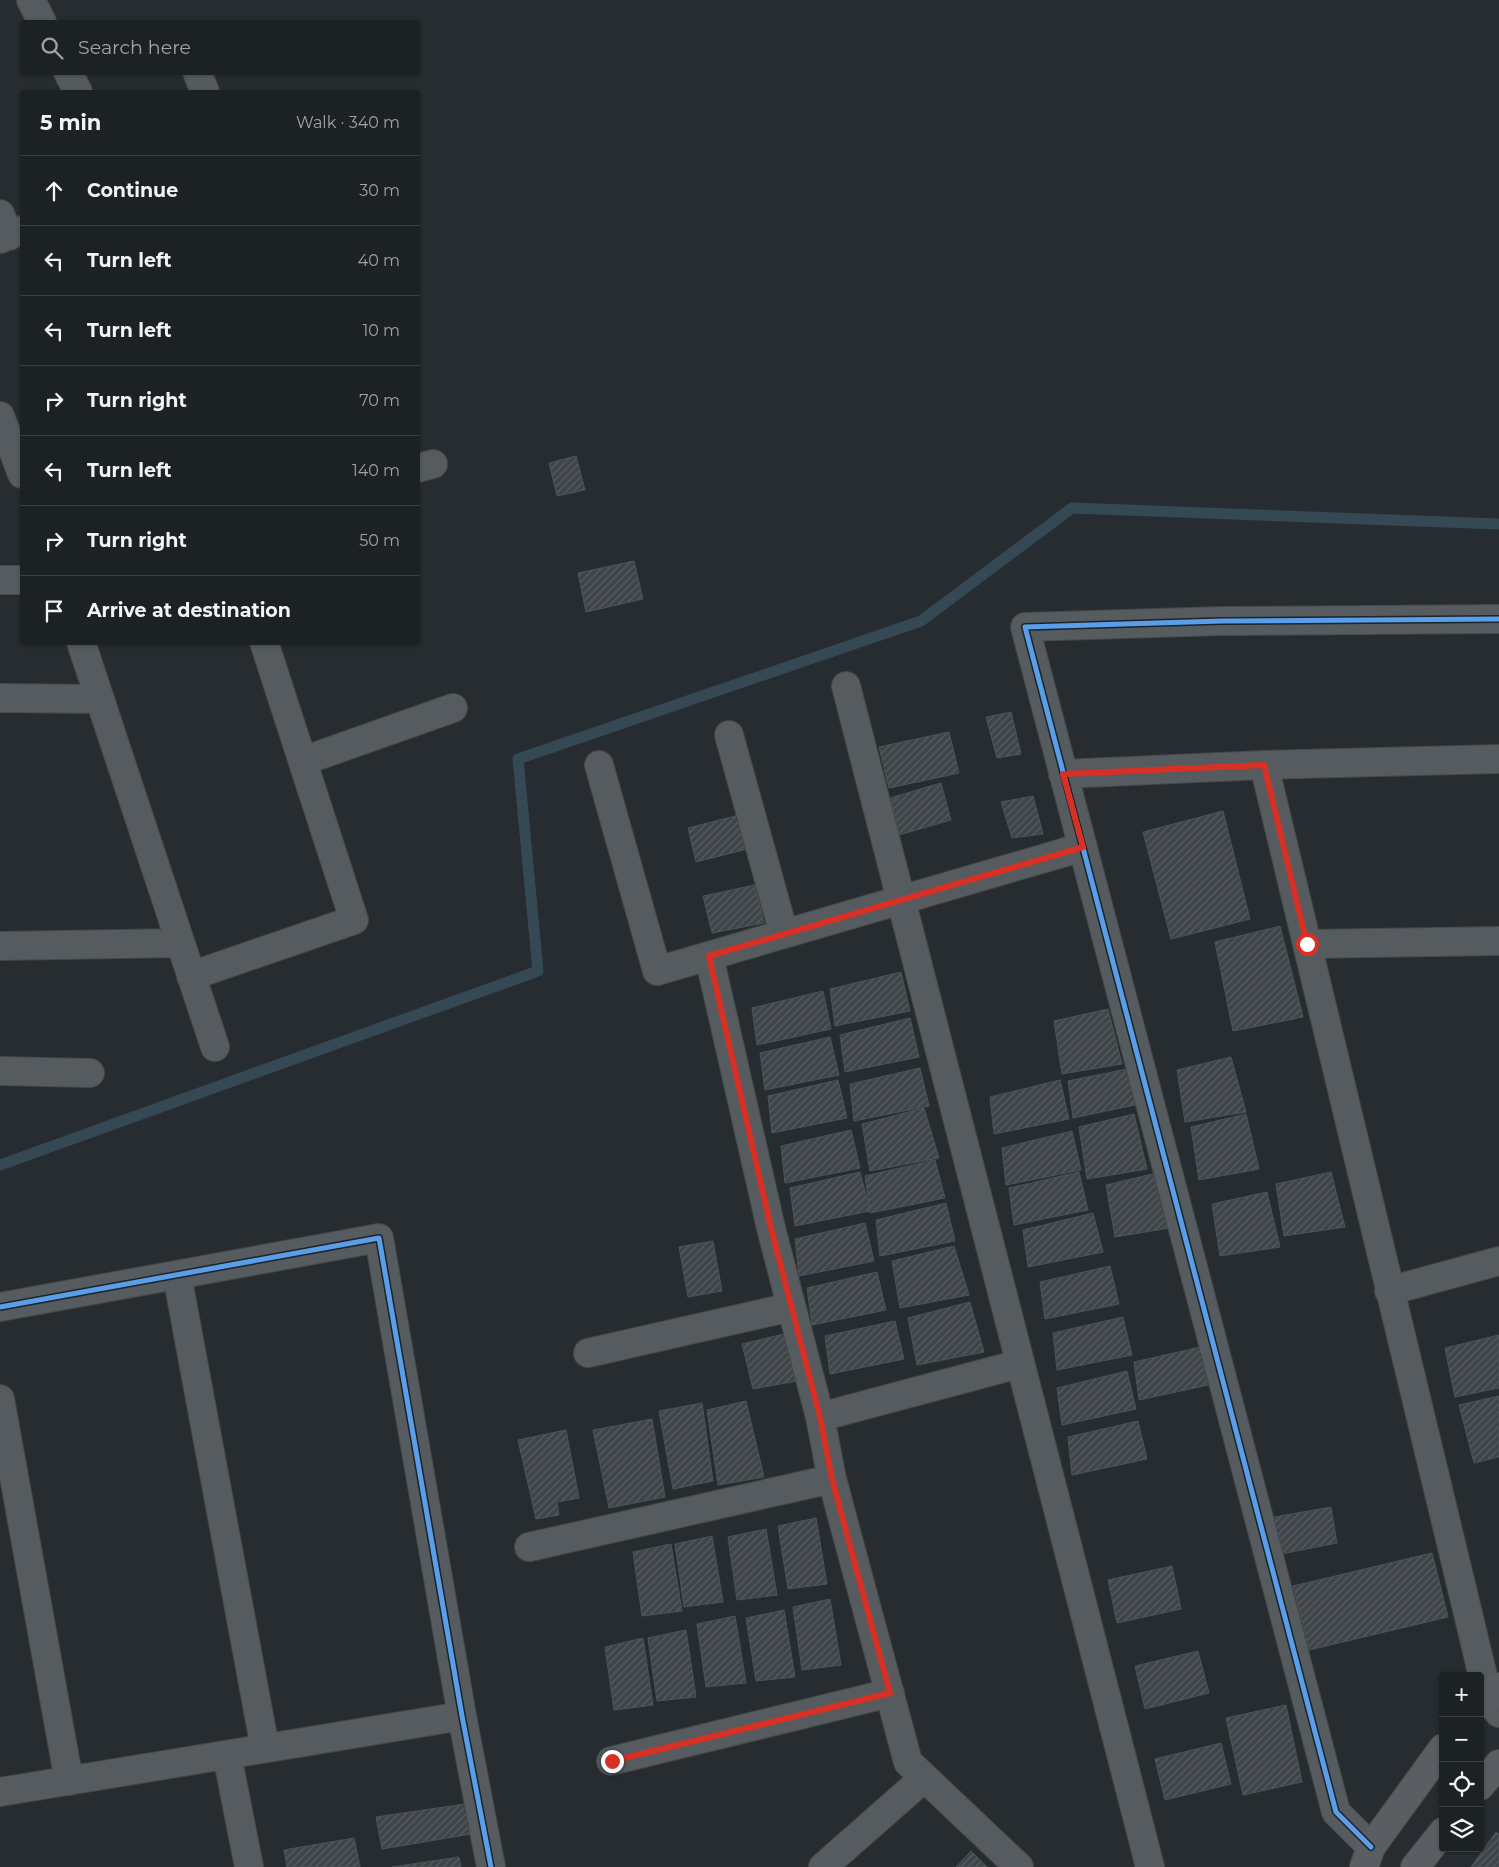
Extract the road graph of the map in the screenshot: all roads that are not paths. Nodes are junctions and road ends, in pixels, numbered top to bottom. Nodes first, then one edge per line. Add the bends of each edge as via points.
1 (31, 0) edge
2 (41, 20) edge
3 (70, 75) edge
4 (198, 75) edge
5 (77, 90) edge
6 (204, 90) edge
7 (0, 416) edge
8 (15, 459) edge
9 (0, 580) edge
10 (20, 580) edge
11 (1499, 619) edge
12 (82, 645) edge
13 (265, 645) edge
14 (846, 686) dead end
15 (0, 698) edge
16 (100, 699) junction
17 (453, 708) dead end
18 (729, 735) dead end
19 (1499, 759) edge
20 (303, 761) junction
21 (599, 765) dead end
22 (1264, 765) junction
23 (1063, 774) junction
24 (1083, 847) junction
25 (900, 900) junction
26 (784, 934) junction
27 (1499, 941) edge
28 (180, 942) junction
29 (1307, 944) junction
30 (0, 946) edge
31 (709, 956) junction
32 (191, 976) junction
33 (215, 1047) dead end
34 (0, 1071) edge
35 (90, 1073) dead end
36 (1499, 1261) edge
37 (177, 1274) junction
38 (1389, 1291) junction
39 (0, 1307) edge
40 (791, 1307) junction
41 (588, 1353) dead end
42 (1019, 1364) junction
43 (0, 1399) edge
44 (820, 1417) junction
45 (832, 1479) junction
46 (529, 1547) dead end
47 (890, 1693) junction
48 (1492, 1700) edge
49 (462, 1716) junction
50 (265, 1748) junction
51 (1439, 1754) edge
52 (227, 1755) junction
53 (612, 1761) dead end
54 (1499, 1764) edge
55 (924, 1778) junction
56 (69, 1781) junction
57 (1484, 1781) edge
58 (0, 1792) edge
59 (1439, 1837) edge
60 (1368, 1857) edge
61 (249, 1867) edge
62 (491, 1867) edge
63 (823, 1867) edge
64 (1019, 1867) edge
65 (1150, 1867) edge
66 (1415, 1867) edge

1 - 2 street
3 - 5 street
4 - 6 street
7 - 8 street
9 - 10 street
11 - 23 street via 1222,621 1025,627
12 - 16 street
13 - 20 street
14 - 25 street
15 - 16 street
16 - 28 street
17 - 20 street
18 - 26 street
19 - 22 street
20 - 32 street via 354,920
21 - 31 street via 657,971
22 - 23 street
22 - 29 street
23 - 24 street
24 - 25 street
24 - 60 street via 1336,1812
25 - 26 street
25 - 42 street
26 - 31 street
27 - 29 street
28 - 30 street
28 - 32 street
29 - 38 street
31 - 40 street
32 - 33 street
34 - 35 street
36 - 38 street
37 - 39 street
37 - 49 street via 379,1238
37 - 50 street
38 - 48 street
40 - 41 street
40 - 44 street
42 - 44 street
42 - 65 street
43 - 56 street
44 - 45 street
45 - 46 street
45 - 47 street
47 - 53 street
47 - 55 street via 908,1762
49 - 50 street
49 - 62 street
50 - 52 street
51 - 60 street
52 - 56 street
52 - 61 street
54 - 57 street
55 - 63 street
55 - 64 street
56 - 58 street
59 - 66 street

